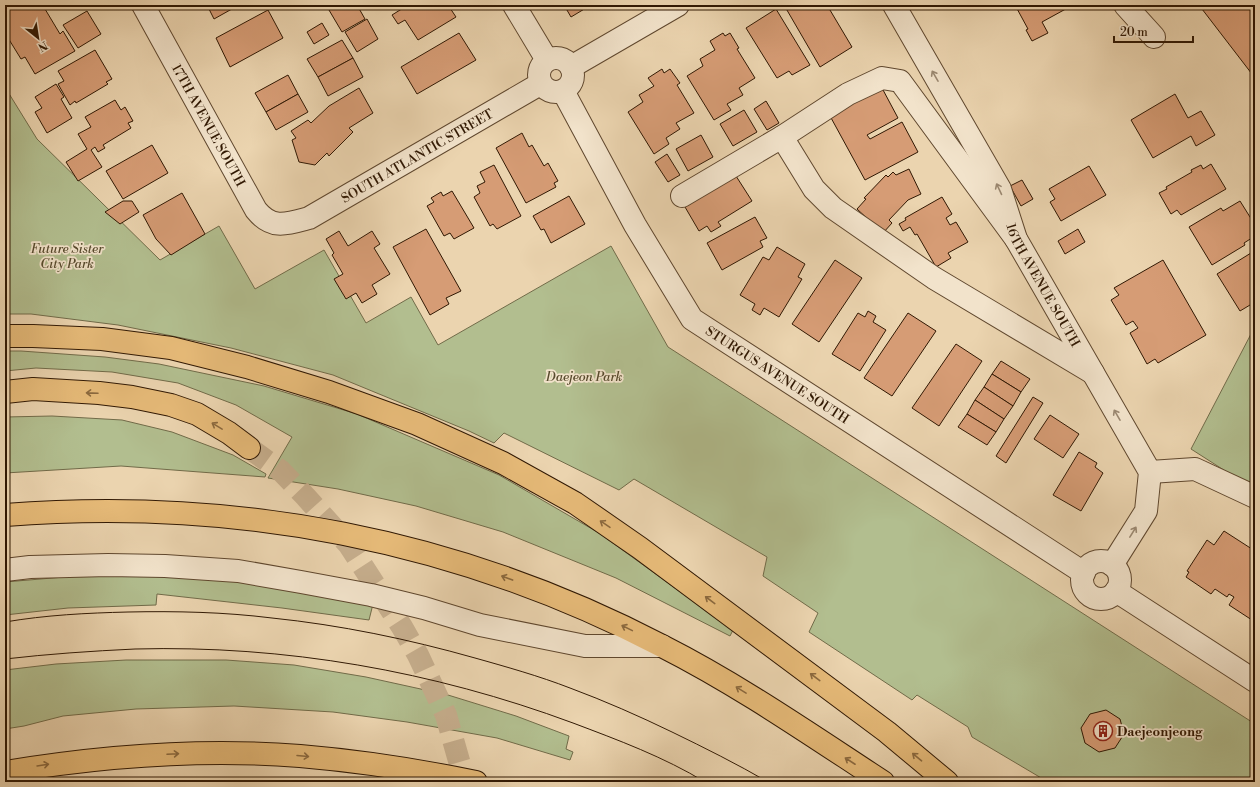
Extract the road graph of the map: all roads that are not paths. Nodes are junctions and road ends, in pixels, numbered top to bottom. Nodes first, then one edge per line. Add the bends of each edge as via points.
1 (143, 5) edge
2 (514, 5) edge
3 (678, 5) edge
4 (894, 5) edge
5 (1125, 5) edge
6 (1154, 37) dead end
7 (547, 60) junction
8 (571, 67) junction
9 (540, 84) junction
10 (563, 91) junction
11 (782, 137) junction
12 (682, 196) dead end
13 (291, 223) joint
14 (1016, 239) junction
15 (5, 336) edge
16 (1093, 373) junction
17 (5, 392) edge
18 (249, 448) tunnel mouth
19 (1150, 472) junction
20 (1255, 498) edge
21 (5, 515) edge
22 (1112, 565) junction
23 (5, 570) edge
24 (1084, 573) junction
25 (1116, 591) junction
26 (662, 646) junction
27 (1255, 681) edge
28 (5, 772) edge
29 (476, 782) edge
30 (883, 782) edge
31 (947, 782) edge

1 - 13 street, 17TH AVENUE SOUTH via 256,210 263,219 278,224
2 - 7 street
3 - 8 street
14 -> 4 street, 16TH AVENUE SOUTH via 1000,189
5 - 6 street
7 - 8 street via 559,58
7 - 9 street via 539,69
8 - 10 street via 572,81
9 - 10 street via 550,92
9 - 13 street, SOUTH ATLANTIC STREET via 309,218
10 - 24 street, STURGUS AVENUE SOUTH via 635,225 692,319
11 - 12 street
11 - 14 street via 848,94 882,78 900,81
11 - 16 street via 814,189 834,208 934,278
14 - 16 street, 16TH AVENUE SOUTH
31 -> 15 highway via 887,732 640,548 575,504 502,463 417,424 329,392 247,367 163,347 102,339
19 -> 16 street, 16TH AVENUE SOUTH
18 -> 17 highway via 198,414 152,401 99,393 33,389
19 - 20 street via 1195,469
22 -> 19 street via 1146,511
26 -> 21 highway via 611,620 503,577 393,544 336,532 279,522 164,511 92,510
22 - 24 street via 1097,562
22 - 25 street via 1120,576
23 - 26 street via 108,565 238,571 371,595 480,625 585,646
24 - 25 street via 1083,586 1091,596 1103,599
25 - 27 street
30 -> 26 highway via 713,673
28 -> 29 highway via 119,757 239,753 359,762 418,770

